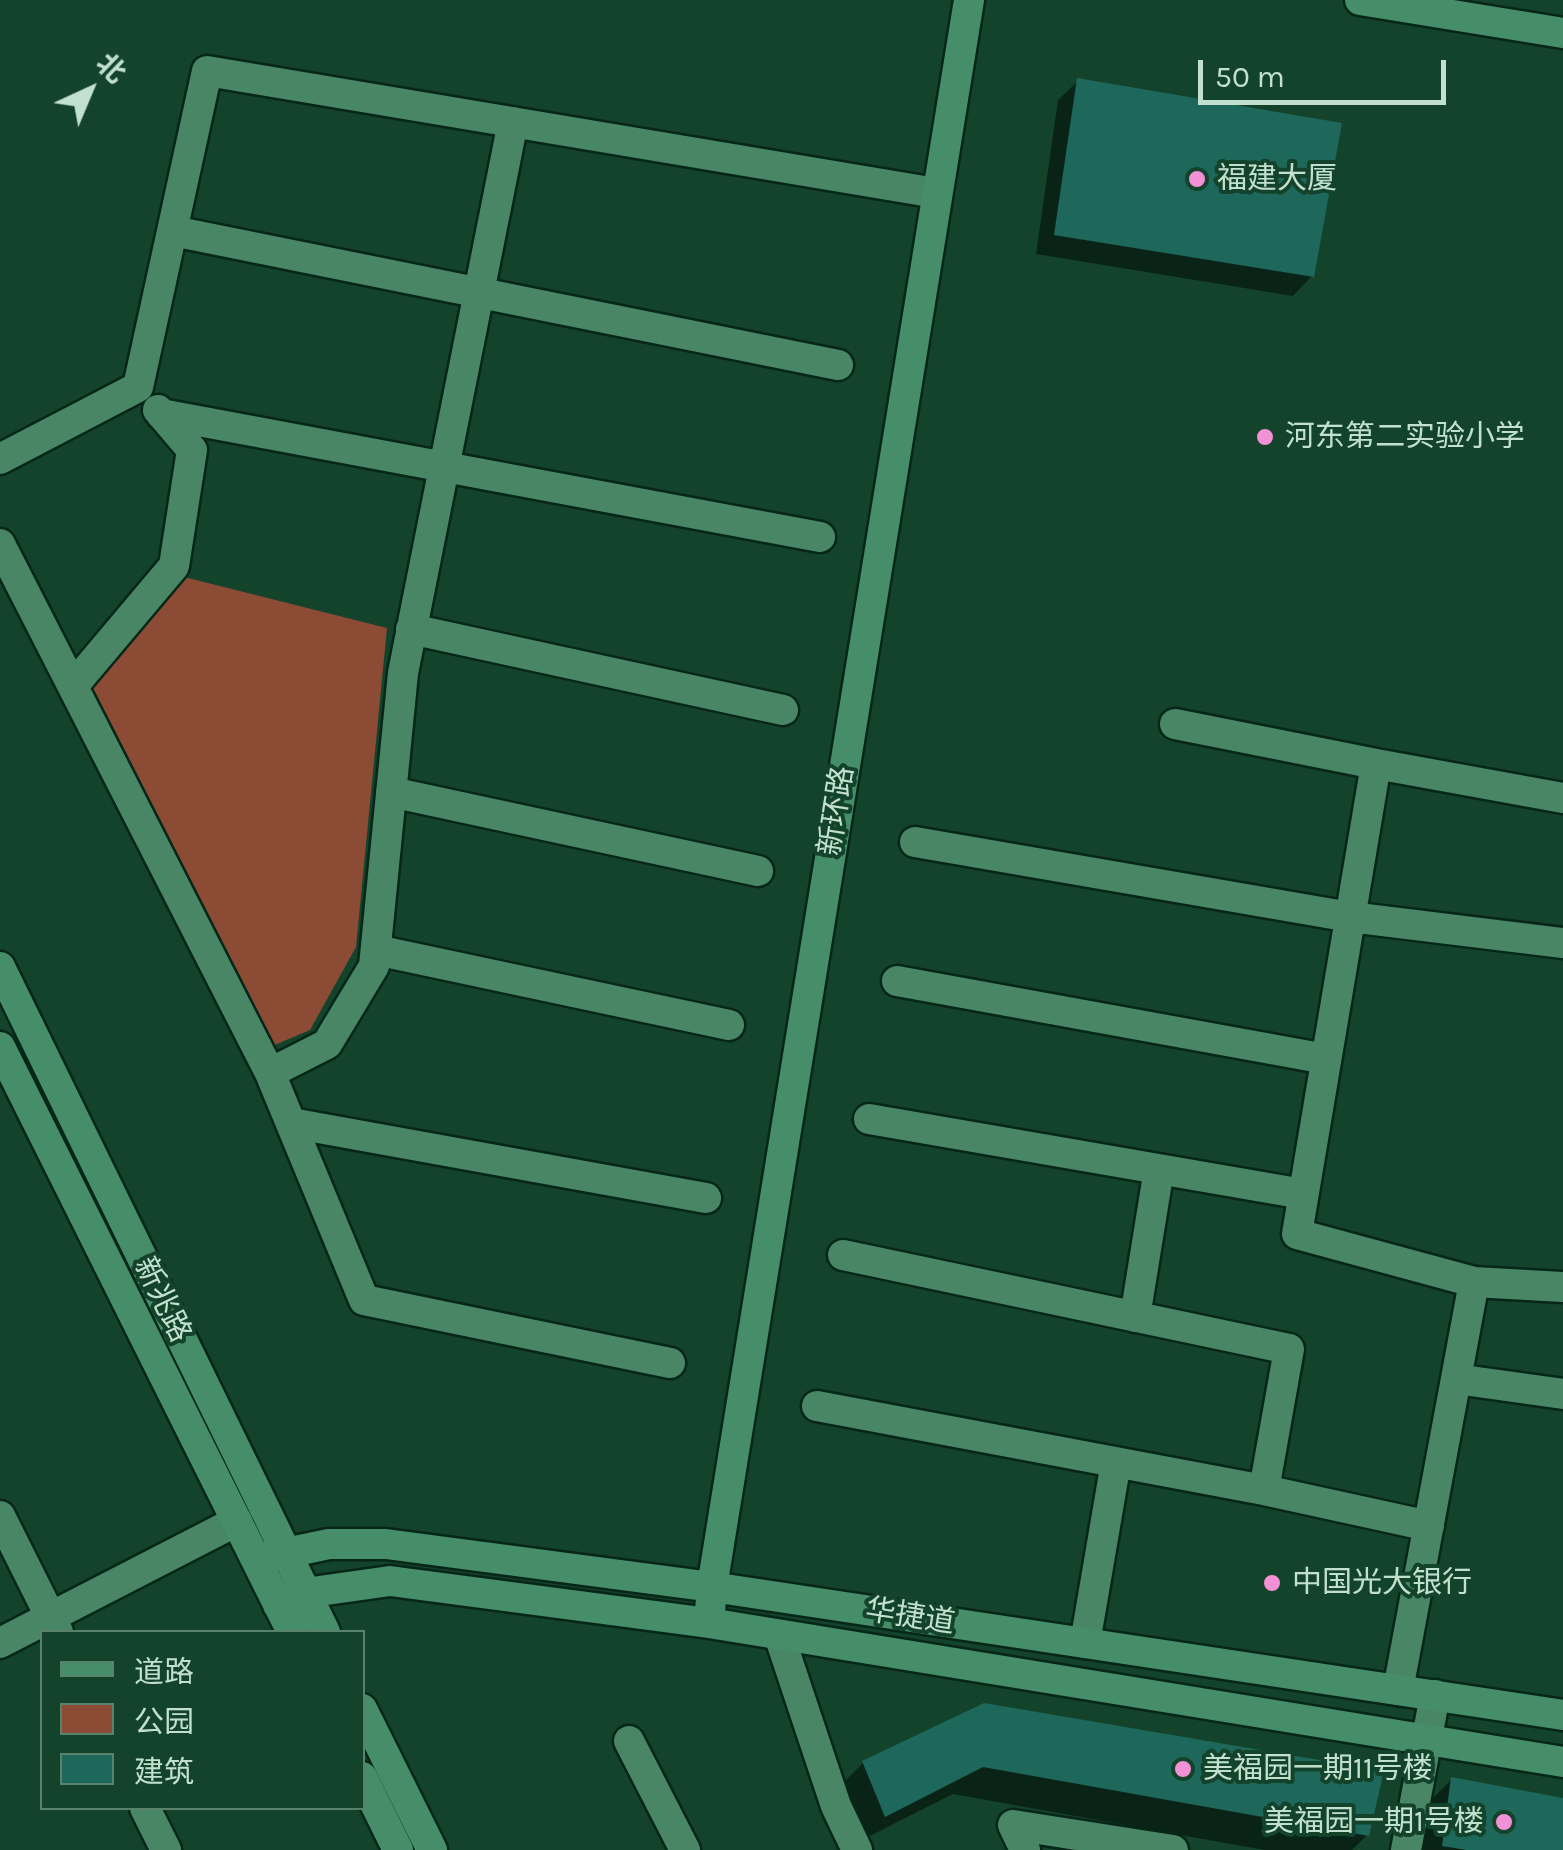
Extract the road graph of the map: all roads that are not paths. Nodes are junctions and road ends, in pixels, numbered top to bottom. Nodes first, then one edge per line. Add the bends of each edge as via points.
1 (968, 0) edge
2 (1360, 0) edge
3 (1563, 33) edge
4 (513, 122) junction
5 (936, 193) junction
6 (173, 230) junction
7 (478, 293) junction
8 (838, 365) dead end
9 (138, 388) junction
10 (161, 414) junction
11 (0, 459) edge
12 (444, 467) junction
13 (820, 537) dead end
14 (0, 544) edge
15 (411, 629) junction
16 (72, 686) junction
17 (783, 710) dead end
18 (1176, 724) dead end
19 (1376, 764) junction
20 (391, 792) junction
21 (1563, 798) edge
22 (915, 842) dead end
23 (758, 871) dead end
24 (1350, 917) junction
25 (1563, 943) edge
26 (376, 950) junction
27 (0, 967) edge
28 (897, 981) dead end
29 (729, 1025) dead end
30 (1, 1051) edge
31 (1326, 1059) junction
32 (270, 1073) junction
33 (870, 1119) dead end
34 (292, 1124) junction
35 (1159, 1169) junction
36 (1304, 1194) junction
37 (706, 1198) dead end
38 (843, 1255) dead end
39 (1474, 1282) junction
40 (1563, 1287) edge
41 (1135, 1316) junction
42 (670, 1363) dead end
43 (1456, 1379) junction
44 (1563, 1394) edge
45 (817, 1406) dead end
46 (1116, 1462) junction
47 (1264, 1490) junction
48 (0, 1516) edge
49 (237, 1521) junction
50 (1429, 1526) junction
51 (271, 1556) junction
52 (712, 1587) junction
53 (292, 1610) edge
54 (710, 1623) junction
55 (55, 1625) edge
56 (322, 1630) edge
57 (779, 1634) junction
58 (0, 1643) edge
59 (1085, 1643) junction
60 (1398, 1690) junction
61 (1435, 1695) junction
62 (1563, 1714) edge
63 (365, 1715) edge
64 (629, 1741) dead end
65 (1428, 1741) junction
66 (1563, 1762) edge
67 (365, 1783) edge
68 (146, 1810) edge
69 (166, 1850) edge
70 (398, 1850) edge
71 (432, 1850) edge
72 (684, 1850) edge
73 (857, 1850) edge
74 (1025, 1850) edge
75 (1173, 1850) edge
76 (1406, 1850) edge

1 - 5 street, 新环路
2 - 3 street
4 - 5 street
4 - 6 street via 207,70
4 - 7 street
5 - 52 street, 新环路
6 - 7 street
6 - 9 street
7 - 8 street
7 - 12 street
9 - 10 street
9 - 11 street
10 - 12 street
10 - 16 street via 192,450 174,566
12 - 13 street
12 - 15 street
14 - 16 street
15 - 17 street
15 - 20 street
16 - 32 street
18 - 19 street
19 - 21 street
19 - 24 street
20 - 23 street
20 - 26 street
22 - 24 street
24 - 25 street
24 - 31 street
26 - 29 street
26 - 32 street via 374,966 328,1044
27 - 51 street, 新兆路
28 - 31 street
30 - 49 street, 新兆路
31 - 36 street
32 - 34 street
33 - 35 street
34 - 37 street
34 - 42 street via 364,1300
35 - 36 street
35 - 41 street
36 - 39 street via 1297,1234
38 - 41 street
39 - 40 street
39 - 43 street
41 - 47 street via 1289,1349
43 - 44 street
43 - 50 street
45 - 46 street
46 - 47 street
46 - 59 street
47 - 50 street
48 - 55 street
49 - 51 street, 新兆路
49 - 55 street
50 - 60 street
51 - 52 street, 华捷道 via 329,1544 386,1544
51 - 53 street, 新兆路
52 - 54 street, 新环路
52 - 59 street, 华捷道
53 - 54 street, 华捷道 via 390,1581
53 - 56 street, 新兆路
54 - 57 street, 华捷道
55 - 58 street
57 - 65 street, 华捷道
57 - 73 street
59 - 60 street, 华捷道
60 - 61 street, 华捷道
61 - 62 street, 华捷道
61 - 65 street
63 - 71 street
64 - 72 street
65 - 66 street, 华捷道
65 - 76 street
67 - 70 street
68 - 69 street
74 - 75 street via 1012,1825

